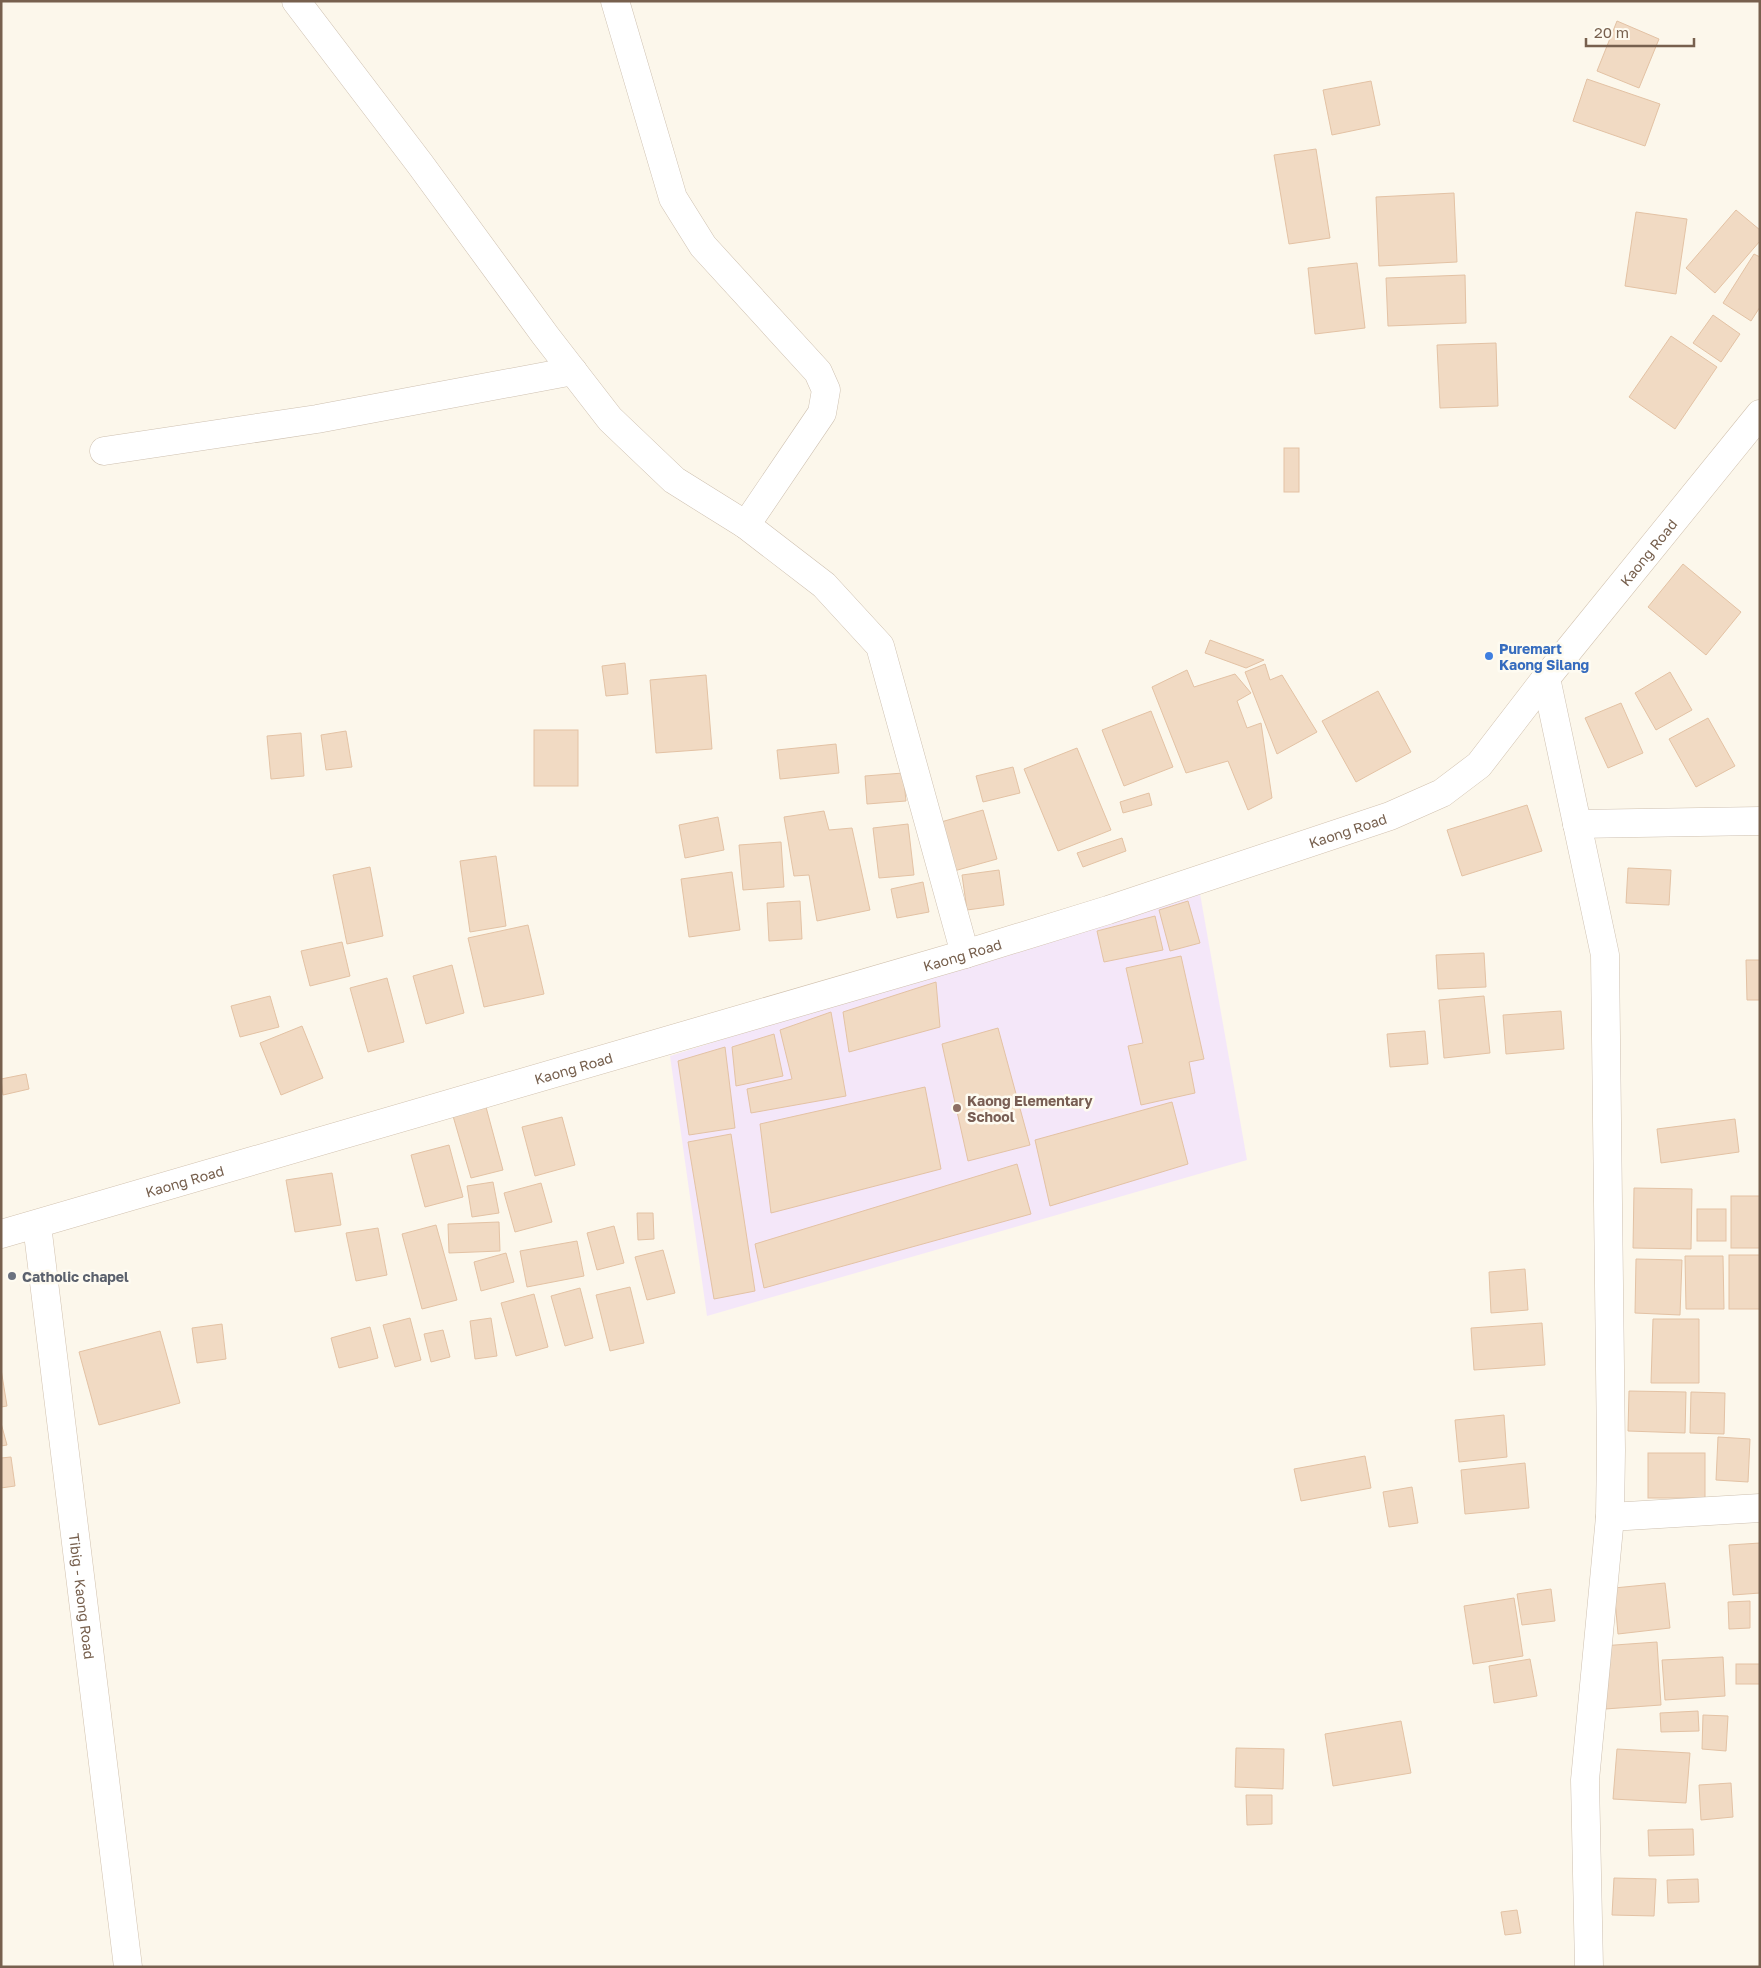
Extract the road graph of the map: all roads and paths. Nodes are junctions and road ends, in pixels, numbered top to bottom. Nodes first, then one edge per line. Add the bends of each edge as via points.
1 (296, 1) edge
2 (615, 1) edge
3 (573, 371) junction
4 (1760, 414) edge
5 (104, 451) dead end
6 (746, 524) junction
7 (1546, 678) junction
8 (1760, 821) edge
9 (1577, 824) junction
10 (965, 954) junction
11 (37, 1225) junction
12 (1, 1234) edge
13 (1760, 1508) edge
14 (1610, 1517) junction
15 (128, 1967) edge
16 (1589, 1967) edge

1 - 3 street
2 - 6 street via 673,198 703,246 818,372 826,390 822,413
3 - 5 street via 317,419
3 - 6 street via 610,419 674,480
4 - 7 street, Kaong Road
6 - 10 street via 824,585 880,646
7 - 9 street
7 - 10 street, Kaong Road via 1479,765 1442,793 1390,816
8 - 9 street
9 - 14 street via 1605,955
10 - 11 street, Kaong Road
11 - 12 street, Kaong Road
11 - 15 street, Tibig - Kaong Road
13 - 14 street
14 - 16 street via 1585,1780

